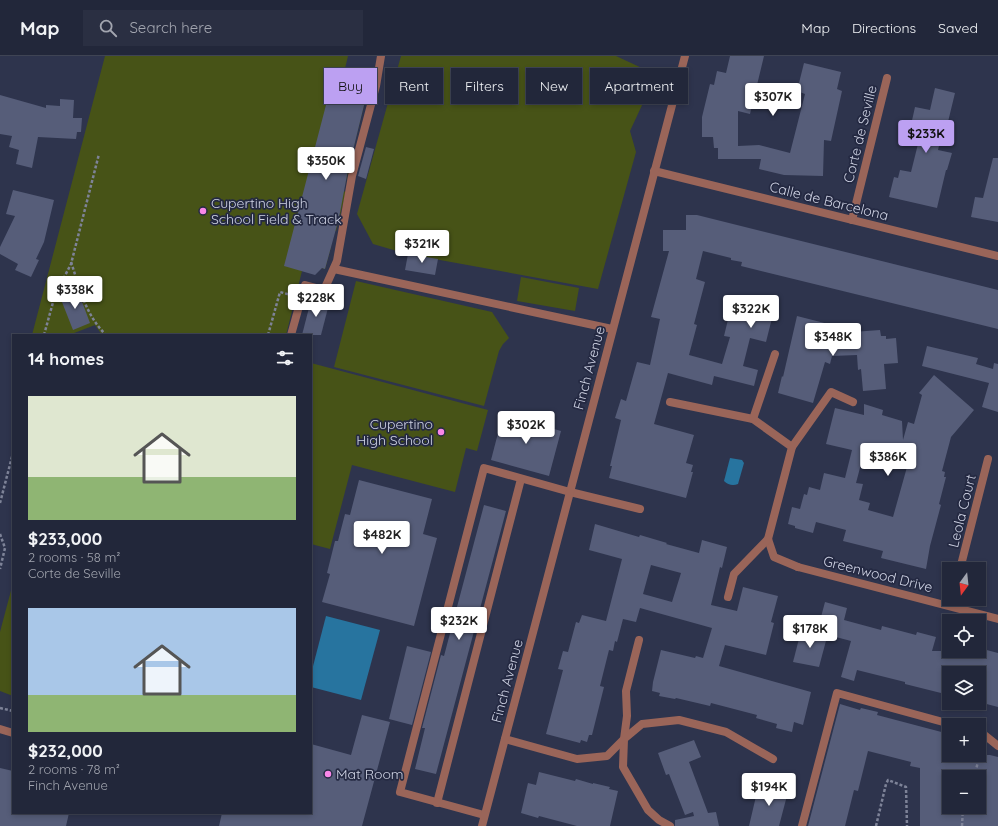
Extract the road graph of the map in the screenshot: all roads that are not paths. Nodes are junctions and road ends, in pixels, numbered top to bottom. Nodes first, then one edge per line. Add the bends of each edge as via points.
1 (381, 56) edge
2 (685, 56) edge
3 (887, 78) dead end
4 (654, 171) junction
5 (852, 220) junction
6 (998, 256) edge
7 (334, 269) junction
8 (612, 329) junction
9 (291, 334) edge
10 (775, 354) dead end
11 (670, 402) dead end
12 (853, 402) dead end
13 (753, 419) junction
14 (792, 447) junction
15 (988, 459) dead end
16 (521, 479) junction
17 (570, 492) junction
18 (640, 509) dead end
19 (768, 539) junction
20 (962, 562) edge
21 (728, 597) dead end
22 (942, 601) edge
23 (961, 606) edge
24 (998, 618) edge
25 (639, 640) dead end
26 (942, 722) edge
27 (0, 729) edge
28 (12, 733) edge
29 (986, 736) edge
30 (505, 739) junction
31 (624, 739) junction
32 (998, 746) edge
33 (773, 758) dead end
34 (438, 803) junction
35 (484, 815) junction
36 (482, 826) edge
37 (670, 826) edge
38 (802, 826) edge

1 - 7 street via 376,86 352,176
2 - 4 street, Finch Avenue
3 - 5 street, Corte de Seville
4 - 5 street, Calle de Barcelona
4 - 8 street, Finch Avenue
5 - 6 street, Calle de Barcelona
7 - 8 street
7 - 9 street via 324,290 304,285
8 - 17 street, Finch Avenue
10 - 13 street
11 - 13 street
12 - 14 street via 831,392
13 - 14 street
14 - 19 street
15 - 20 street, Leola Court
16 - 17 street
16 - 34 street
16 - 34 street via 484,468 400,792
17 - 18 street
17 - 30 street, Finch Avenue
19 - 21 street via 734,574
19 - 22 street, Greenwood Drive via 774,557 798,567
23 - 24 street, Greenwood Drive
25 - 31 street via 626,691 628,716
26 - 38 street via 837,693
27 - 28 street
29 - 32 street
30 - 31 street via 577,759 607,756
30 - 35 street, Finch Avenue
31 - 33 street via 642,724 679,720 726,732
31 - 37 street via 623,767 648,810
34 - 35 street
35 - 36 street, Finch Avenue

